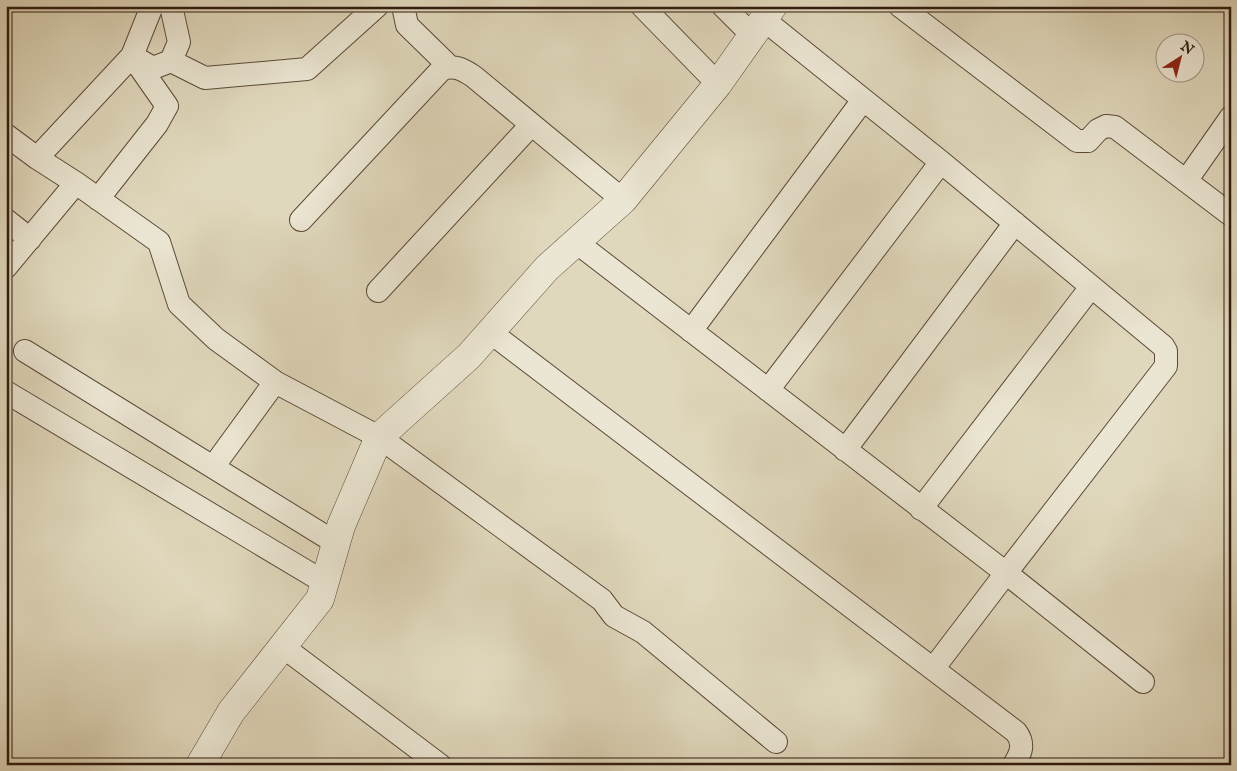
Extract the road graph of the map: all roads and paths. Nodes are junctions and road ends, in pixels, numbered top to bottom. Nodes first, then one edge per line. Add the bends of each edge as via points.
1 (152, 6) edge
2 (172, 6) edge
3 (377, 6) edge
4 (403, 6) edge
5 (642, 6) edge
6 (723, 6) edge
7 (900, 6) edge
8 (763, 21) edge
9 (132, 56) junction
10 (171, 61) junction
11 (450, 67) junction
12 (718, 84) junction
13 (863, 100) junction
14 (1231, 117) edge
15 (531, 125) junction
16 (6, 135) edge
17 (37, 158) junction
18 (941, 162) junction
19 (1186, 182) junction
20 (76, 183) junction
21 (98, 199) junction
22 (623, 200) junction
23 (1231, 215) edge
24 (6, 220) edge
25 (301, 220) dead end
26 (1015, 223) junction
27 (30, 238) junction
28 (576, 242) junction
29 (6, 267) edge
30 (1091, 287) junction
31 (378, 291) dead end
32 (691, 331) junction
33 (490, 332) junction
34 (25, 351) dead end
35 (275, 382) junction
36 (768, 390) junction
37 (6, 392) edge
38 (378, 437) junction
39 (845, 450) junction
40 (213, 467) junction
41 (921, 508) junction
42 (336, 543) junction
43 (1006, 573) junction
44 (324, 582) junction
45 (282, 646) junction
46 (933, 669) junction
47 (1144, 682) dead end
48 (776, 742) dead end
49 (439, 764) edge
50 (200, 765) edge
51 (1014, 765) edge

1 - 9 street
2 - 10 street via 179,42
3 - 10 street via 307,70 205,78
4 - 11 street via 407,25
5 - 12 street
6 - 8 street
7 - 19 street via 1078,141 1088,141 1106,126 1115,127
8 - 12 street
8 - 13 street
9 - 10 street via 153,68
9 - 17 street
9 - 21 street via 167,106 157,124
11 - 15 street via 460,68 472,76
11 - 25 street via 442,69
12 - 22 street
13 - 18 street
13 - 32 street
14 - 19 street
15 - 22 street
15 - 31 street
16 - 17 street
17 - 20 street
18 - 26 street
18 - 36 street
19 - 23 street
20 - 21 street
20 - 27 street
21 - 35 street via 159,242 179,304 216,339
22 - 28 street
24 - 27 street
26 - 30 street
26 - 39 street
27 - 29 street
28 - 32 street
28 - 33 street via 547,268
30 - 41 street
30 - 43 street via 1163,346 1166,366
32 - 36 street
33 - 38 street via 469,356
33 - 46 street
34 - 40 street
35 - 38 street
35 - 40 street
36 - 39 street
37 - 44 street
38 - 42 street
38 - 48 street via 602,600 614,616 643,632
39 - 41 street
40 - 42 street
41 - 43 street
42 - 44 street
43 - 46 street
43 - 47 street
44 - 45 street via 320,599
45 - 49 street
45 - 50 street via 231,712
46 - 51 street via 1016,732 1022,744

